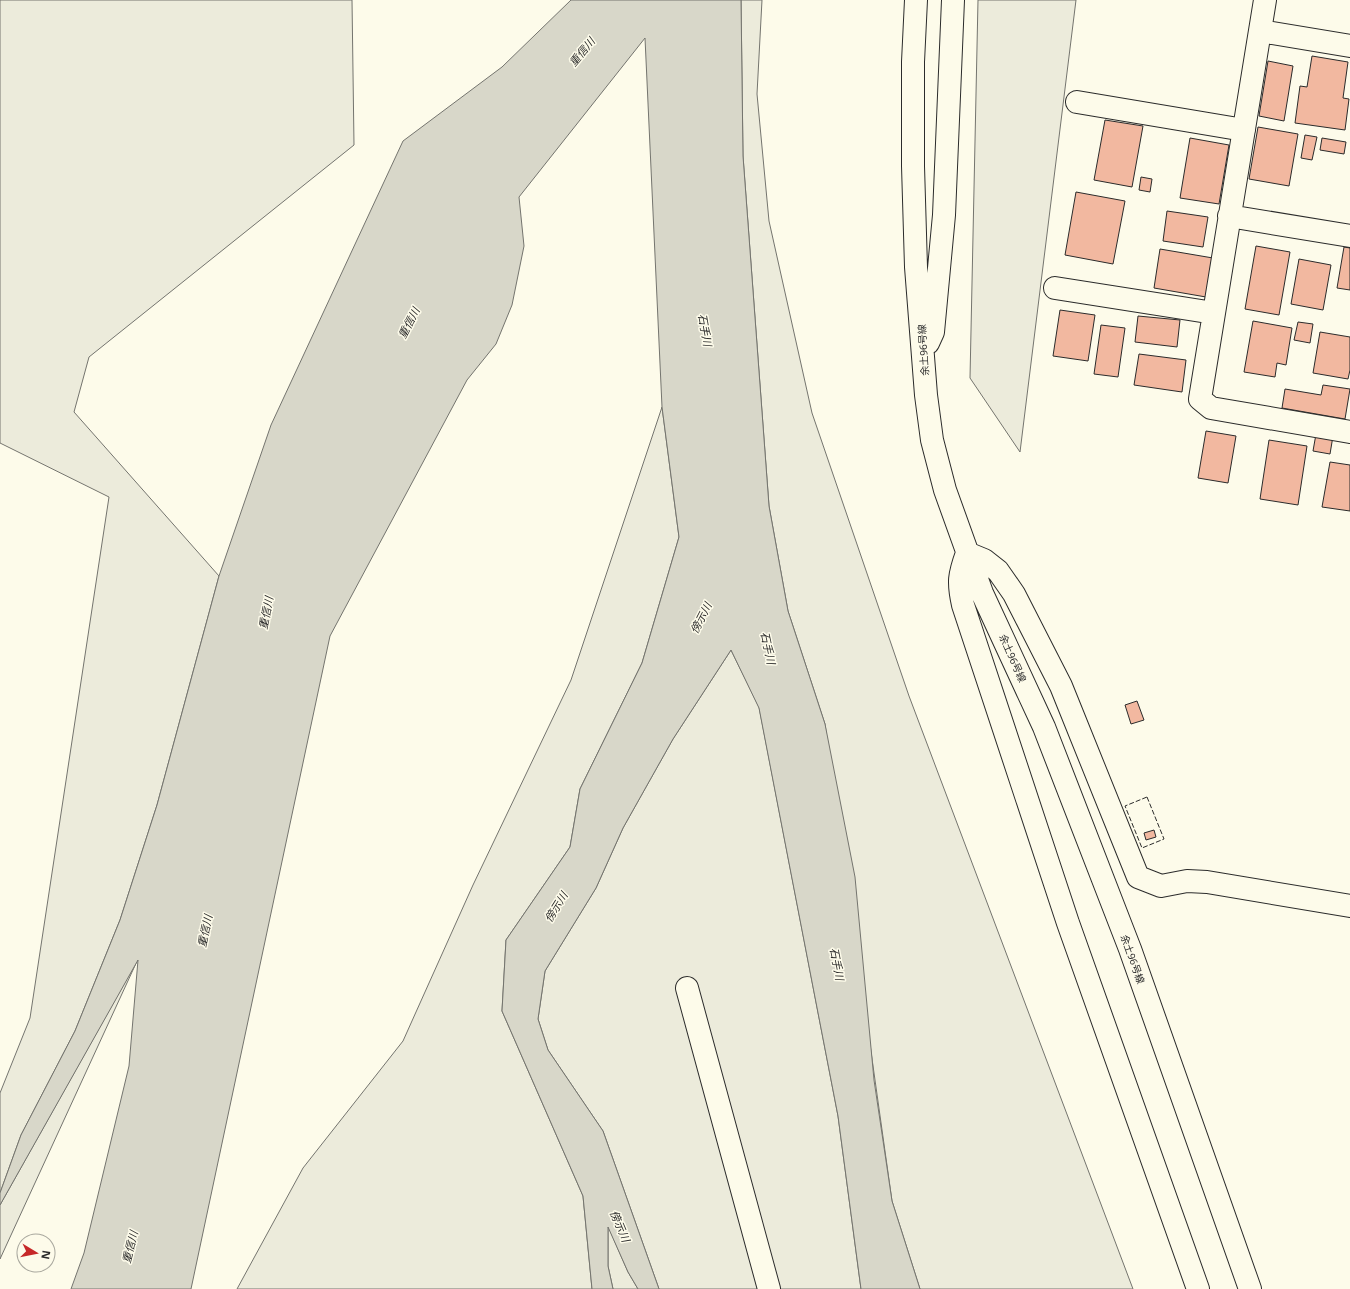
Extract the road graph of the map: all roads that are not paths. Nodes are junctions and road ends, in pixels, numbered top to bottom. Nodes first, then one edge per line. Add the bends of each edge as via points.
1 (916, 0) edge
2 (953, 0) edge
3 (1264, 0) edge
4 (1260, 31) junction
5 (1350, 46) edge
6 (1077, 102) dead end
7 (1244, 130) junction
8 (1229, 216) junction
9 (1350, 236) edge
10 (1055, 288) dead end
11 (1214, 313) junction
12 (923, 354) junction
13 (1350, 432) edge
14 (967, 553) junction
15 (1350, 906) edge
16 (687, 988) dead end
17 (769, 1289) edge
18 (1198, 1289) edge
19 (1250, 1289) edge

1 - 12 street, 余土96号線 via 913,166 916,267
2 - 12 street via 942,238 934,332
3 - 4 street
4 - 5 street
4 - 7 street
6 - 7 street
7 - 8 street
8 - 9 street
8 - 11 street
10 - 11 street
11 - 13 street via 1200,399 1211,408
12 - 14 street, 余土96号線 via 932,440 945,490
14 - 15 street via 984,560 998,571 1014,594 1061,686 1138,877 1161,886 1187,880 1207,882
14 - 18 street via 959,587 963,605 1068,923
14 - 19 street, 余土96号線 via 982,593 1044,727 1130,949
16 - 17 street

